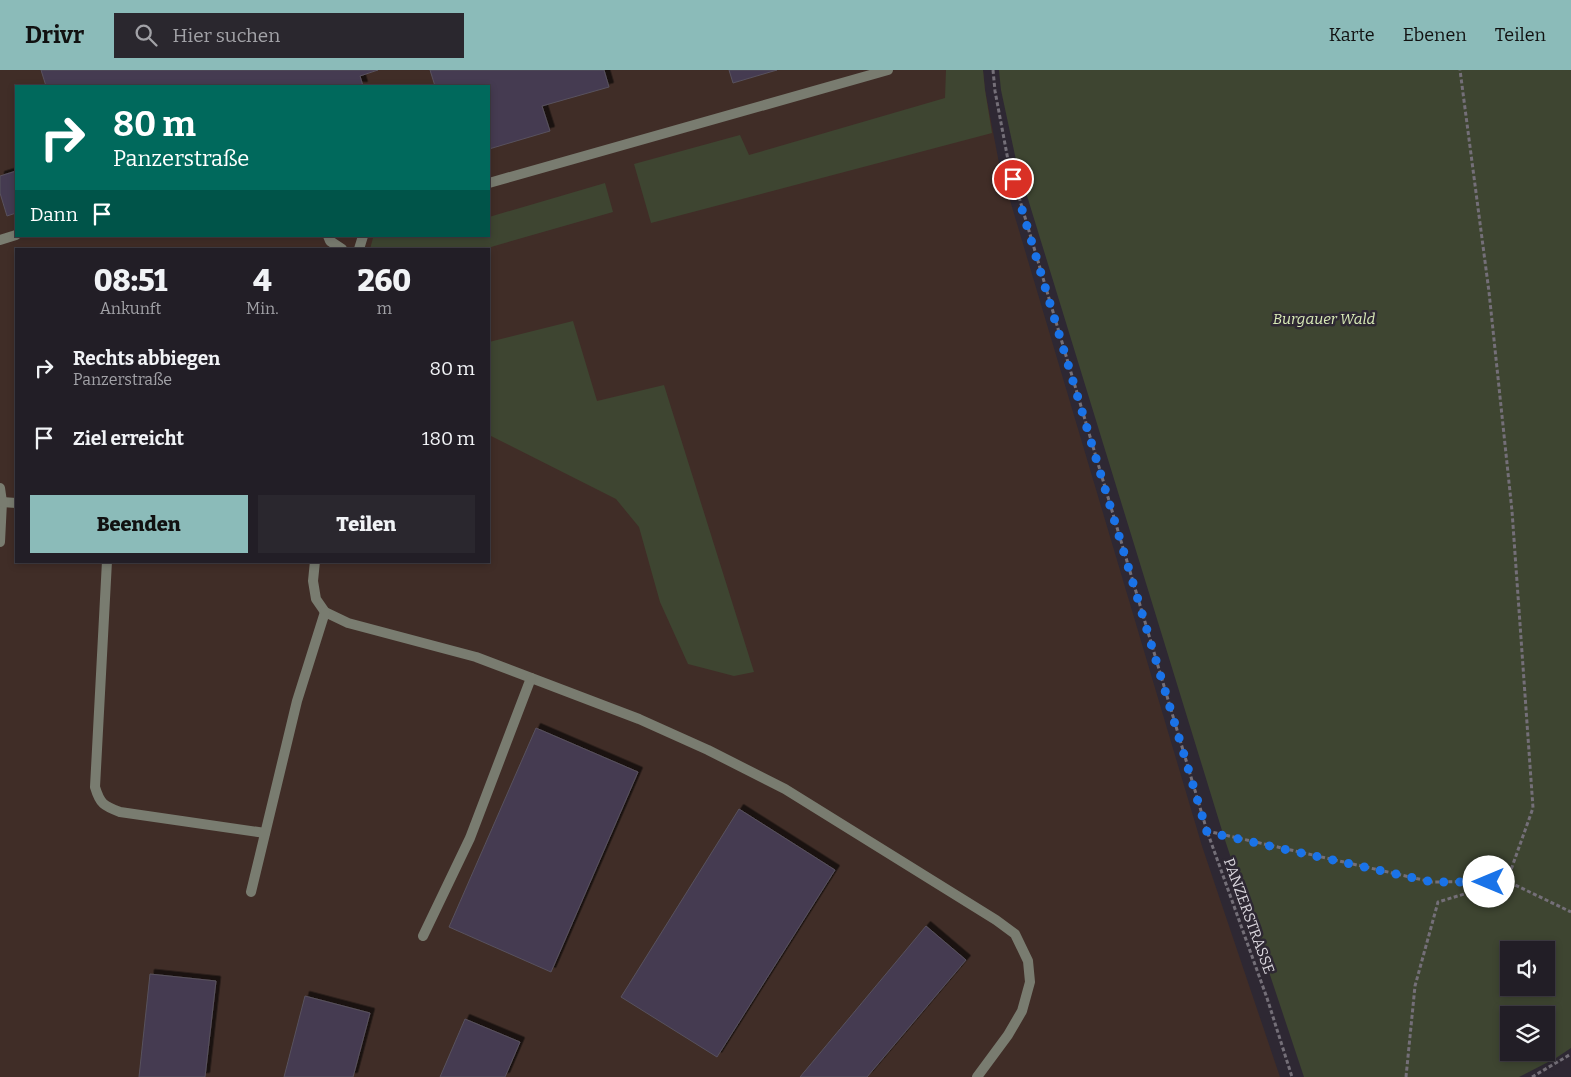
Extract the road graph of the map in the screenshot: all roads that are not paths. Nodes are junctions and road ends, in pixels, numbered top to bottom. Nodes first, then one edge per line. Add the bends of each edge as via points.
1 (888, 70) edge
2 (490, 183) edge
3 (15, 235) edge
4 (328, 237) edge
5 (0, 240) edge
6 (340, 248) edge
7 (0, 488) edge
8 (2, 502) junction
9 (15, 503) edge
10 (0, 542) edge
11 (107, 563) edge
12 (316, 563) edge
13 (325, 612) junction
14 (531, 678) junction
15 (265, 833) junction
16 (251, 892) dead end
17 (423, 936) dead end
18 (977, 1077) edge

1 - 2 lane
3 - 5 lane
4 - 6 lane
7 - 8 lane
8 - 9 lane
8 - 10 lane
11 - 15 lane via 95,787 99,800 120,812
12 - 13 lane via 313,581 316,599
13 - 14 lane via 348,623 476,658
13 - 15 lane via 297,701
14 - 17 lane via 470,838
14 - 18 lane via 639,719 785,789 1015,934 1028,962 1030,982 1022,1011
15 - 16 lane

